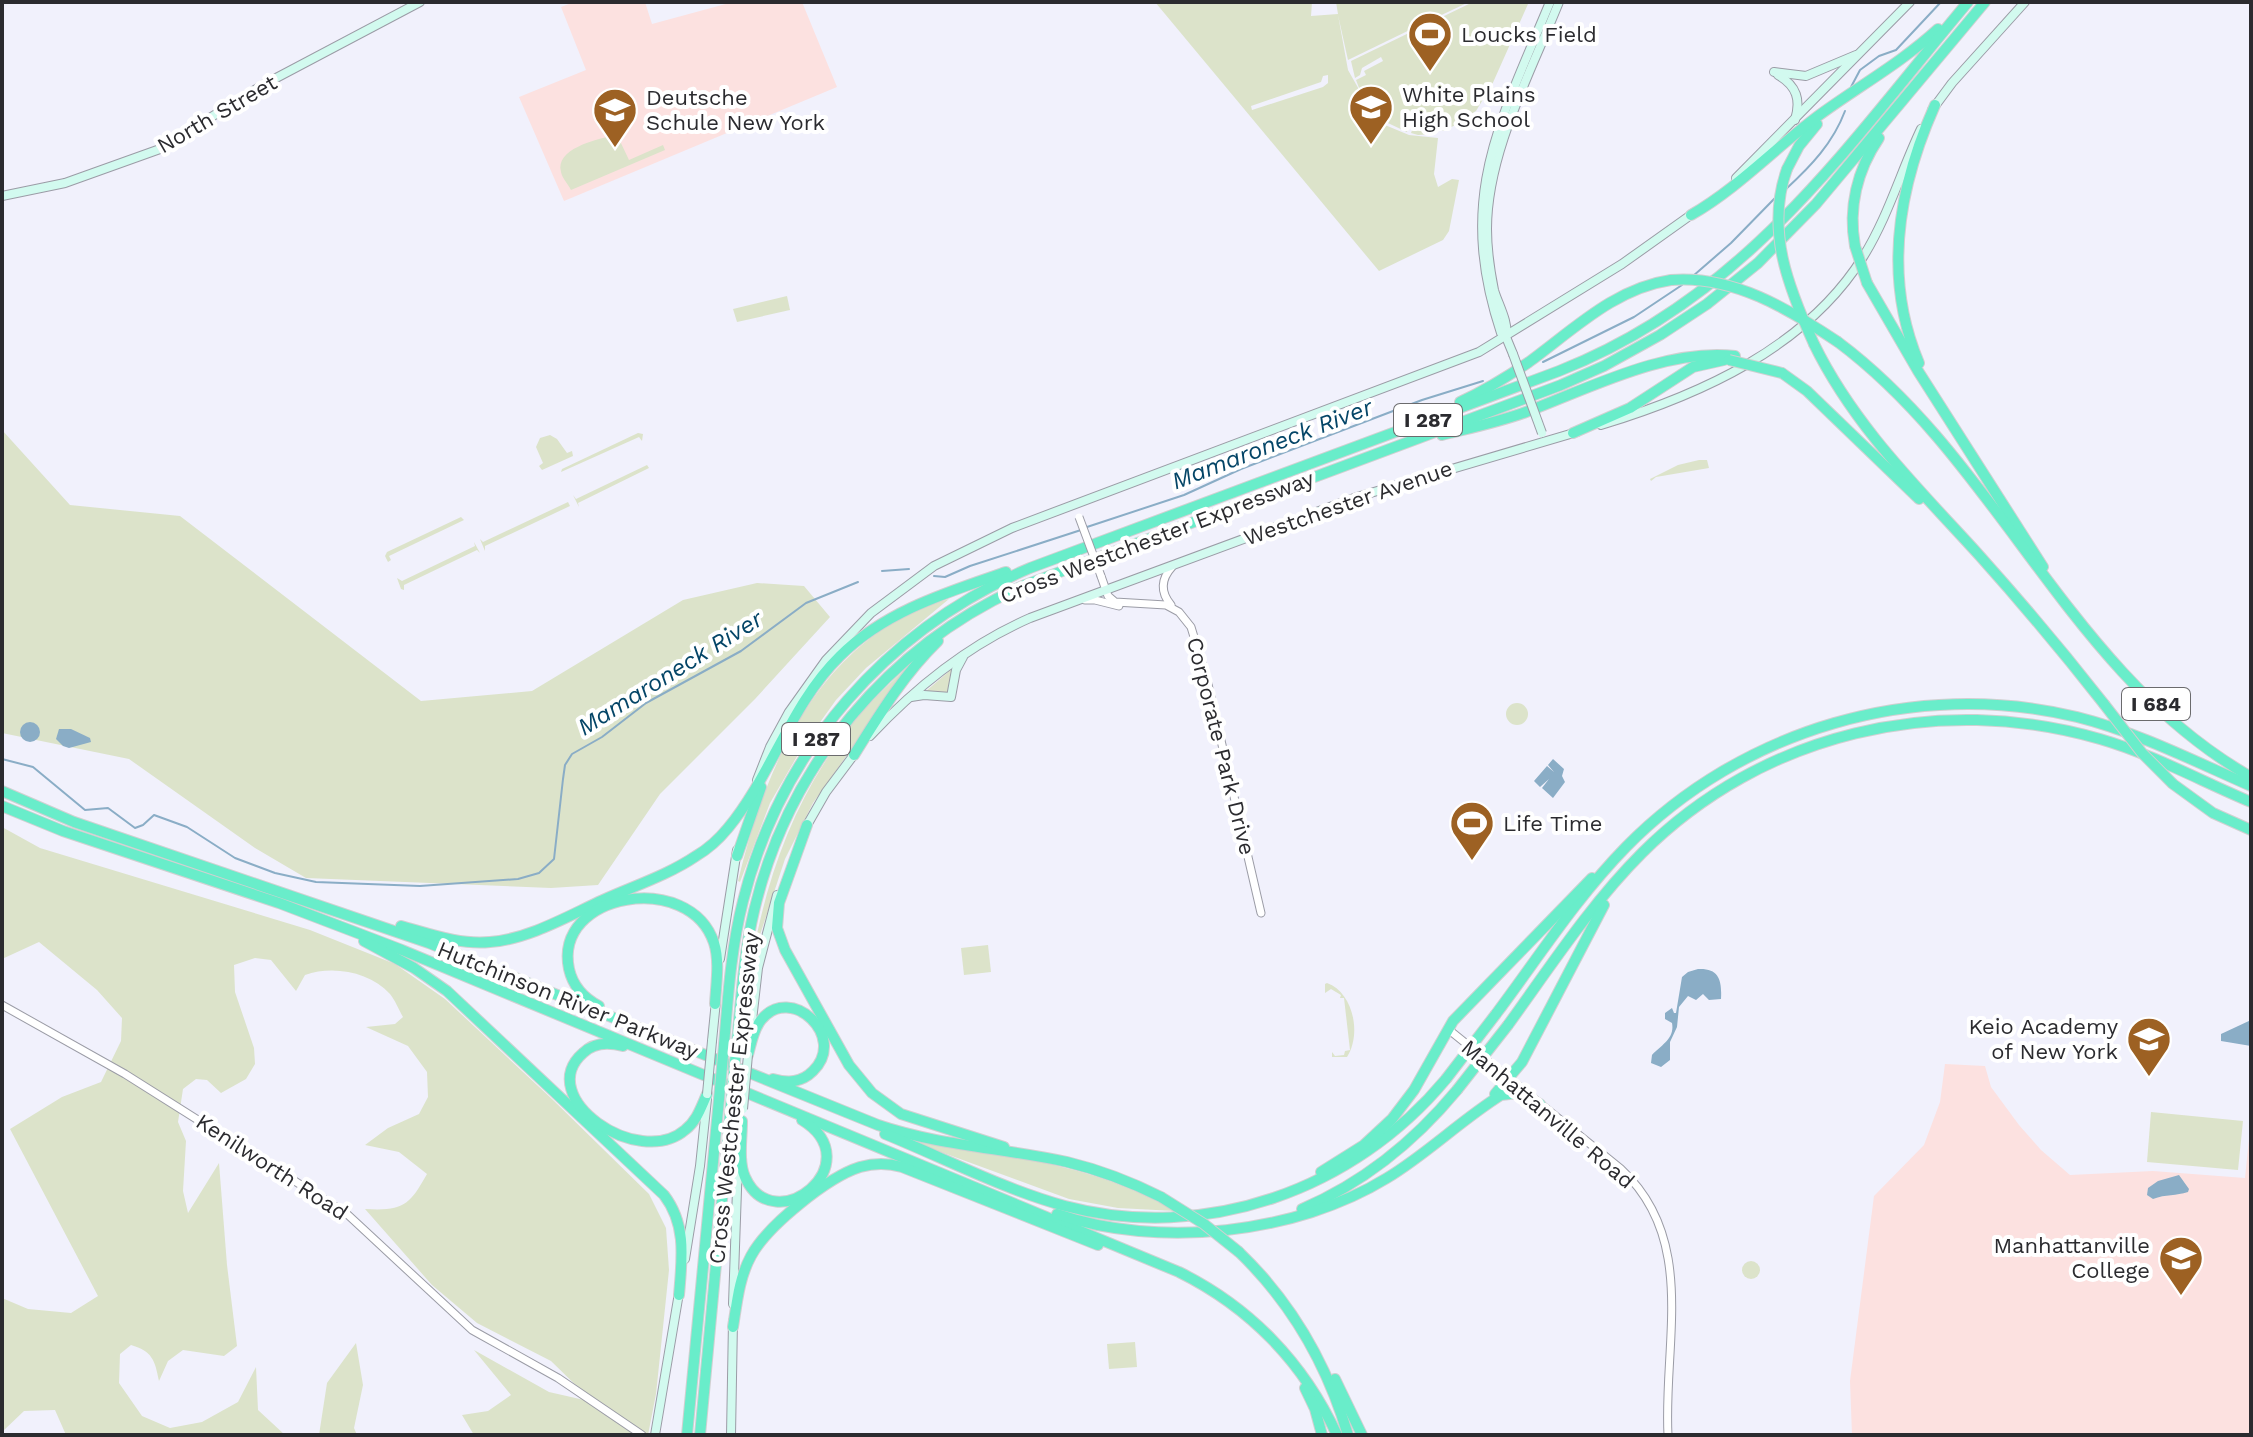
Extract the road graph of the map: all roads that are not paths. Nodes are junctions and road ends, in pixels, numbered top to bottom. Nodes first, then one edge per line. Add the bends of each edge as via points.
1 (420, 2) edge
2 (1550, 2) edge
3 (1559, 2) edge
4 (1910, 2) edge
5 (1966, 2) edge
6 (1985, 2) edge
7 (2025, 2) edge
8 (1866, 48) junction
9 (1866, 86) junction
10 (1911, 90) junction
11 (1935, 105) junction
12 (1795, 121) junction
13 (2, 196) edge
14 (1691, 215) junction
15 (1504, 321) junction
16 (1525, 325) junction
17 (1506, 337) junction
18 (1732, 358) junction
19 (1927, 383) junction
20 (1395, 432) junction
21 (1573, 433) junction
22 (1542, 438) junction
23 (1397, 446) junction
24 (1075, 504) junction
25 (1947, 522) junction
26 (1073, 552) junction
27 (1177, 563) junction
28 (1106, 589) junction
29 (1135, 603) junction
30 (1172, 607) junction
31 (1048, 610) junction
32 (969, 614) junction
33 (2074, 616) junction
34 (965, 653) junction
35 (906, 700) junction
36 (775, 752) junction
37 (854, 755) junction
38 (2251, 777) edge
39 (755, 786) junction
40 (2251, 786) edge
41 (2, 791) edge
42 (2251, 802) edge
43 (2, 806) edge
44 (807, 825) junction
45 (2251, 830) edge
46 (1639, 834) junction
47 (1657, 838) junction
48 (737, 856) junction
49 (332, 909) junction
50 (1261, 913) dead end
51 (328, 921) junction
52 (715, 1004) junction
53 (2, 1005) edge
54 (1448, 1029) junction
55 (646, 1032) junction
56 (748, 1055) junction
57 (667, 1060) junction
58 (739, 1071) junction
59 (1508, 1078) junction
60 (707, 1094) junction
61 (817, 1102) junction
62 (772, 1104) junction
63 (1540, 1104) junction
64 (742, 1121) junction
65 (1464, 1122) junction
66 (1037, 1157) junction
67 (979, 1189) junction
68 (1231, 1210) junction
69 (1247, 1225) junction
70 (1163, 1265) junction
71 (679, 1295) junction
72 (1299, 1324) junction
73 (733, 1327) junction
74 (1281, 1349) junction
75 (642, 1435) edge
76 (655, 1435) edge
77 (687, 1435) edge
78 (700, 1435) edge
79 (731, 1435) edge
80 (1322, 1435) edge
81 (1337, 1435) edge
82 (1348, 1435) edge
83 (1362, 1435) edge
84 (1668, 1435) edge

1 - 13 main road, North Street via 261,86 160,149 65,183
2 - 17 main road via 1497,131 1484,185 1483,264
3 - 15 main road via 1505,135 1490,188 1489,264
4 - 8 main road
5 - 9 highway
5 - 20 highway, Cross Westchester Expressway / I 287 via 1806,196 1712,284 1601,352
6 - 10 highway, Cross Westchester Expressway / I 287
7 - 11 main road, Westchester Avenue
8 - 12 main road
8 - 12 main road via 1809,76 1774,72 1797,93
9 - 14 highway
9 - 25 highway, bridge via 1817,124 1799,146 1778,203 1779,240 1794,294 1836,385 1861,423
10 - 19 highway, bridge via 1861,173 1853,208 1855,246 1882,313
10 - 23 highway, Cross Westchester Expressway / I 287 via 1791,231 1701,309 1587,374
11 - 19 highway via 1908,176 1898,249 1905,322
11 - 21 main road, Westchester Avenue via 1864,255 1808,318 1756,358 1698,391
12 - 14 main road
14 - 16 main road
15 - 16 main road
15 - 17 main road
16 - 17 main road
17 - 22 main road, bridge
17 - 24 main road via 1461,360
18 - 21 highway via 1693,367 1630,408
18 - 23 highway via 1704,355 1666,361 1505,419
18 - 25 highway, bridge via 1782,373 1807,391
19 - 33 highway
20 - 26 highway, Cross Westchester Expressway / I 287
20 - 33 highway, bridge via 1505,378 1622,296 1671,280 1710,281 1792,313 1878,374 1930,429
21 - 22 main road, Westchester Avenue
22 - 27 main road, Westchester Avenue via 1396,483
23 - 32 highway, Cross Westchester Expressway / I 287 via 1051,574
24 - 28 street, bridge
24 - 39 main road via 987,538 942,562 866,618 794,704
25 - 45 highway, I 684, bridge via 2029,610 2142,753 2213,813
26 - 36 highway via 930,600 868,632 815,684
26 - 77 highway, Cross Westchester Expressway / I 287, bridge via 996,583 932,622 868,676 820,733 781,797 750,874 734,946
27 - 28 main road, Westchester Avenue
27 - 30 street via 1163,583
28 - 29 street via 1115,602
28 - 31 main road, Westchester Avenue
29 - 30 street
29 - 31 street via 1119,606 1090,599
30 - 50 street, Corporate Park Drive via 1186,620 1199,647
31 - 34 main road, Westchester Avenue
32 - 37 highway via 924,654
32 - 78 highway, Cross Westchester Expressway / I 287, bridge via 916,650 840,729 800,790 772,850 745,958
33 - 38 highway, I 684 via 2160,708
34 - 35 main road, Westchester Avenue
34 - 35 main road via 951,697
35 - 37 main road, Westchester Avenue
36 - 39 highway
36 - 48 highway
37 - 44 main road, Westchester Avenue
39 - 48 main road
39 - 49 highway via 727,829 698,855 512,939 462,941
40 - 46 highway via 2145,739 2074,717 2010,706 1935,705 1861,716 1780,742 1706,782
41 - 49 highway, Hutchinson River Parkway via 74,822
42 - 47 highway via 2130,749 2077,733 2004,720 1940,720 1867,729 1796,751 1722,788
43 - 51 highway, Hutchinson River Parkway
44 - 56 main road, Westchester Avenue via 766,931
44 - 66 highway via 780,898 777,928 852,1069 880,1100 904,1116
46 - 54 highway
46 - 68 highway, bridge via 1589,891 1446,1079 1402,1125 1342,1168 1284,1195
47 - 59 highway via 1597,916 1522,1062
47 - 69 highway, bridge via 1605,894 1457,1090 1410,1141 1366,1175 1309,1206
48 - 52 main road
49 - 55 highway, Hutchinson River Parkway
51 - 57 highway, Hutchinson River Parkway
51 - 71 highway via 447,991 664,1195 682,1236
52 - 55 highway via 715,948 695,915 676,903 652,898 603,907 582,921 572,937 572,979 588,1000
52 - 60 main road, bridge
53 - 75 street, Kenilworth Road via 125,1074 347,1214 472,1330 558,1378
54 - 59 street, Manhattanville Road
54 - 68 highway via 1406,1102 1369,1141 1305,1180
55 - 58 highway, Hutchinson River Parkway
56 - 58 highway via 759,1022 780,1009 808,1014 823,1037 820,1062 801,1079 786,1082
56 - 64 main road, Westchester Avenue, bridge
57 - 60 highway via 617,1044 596,1045 574,1065 573,1094 611,1132 651,1143 687,1129
57 - 62 highway, Hutchinson River Parkway
58 - 61 highway, Hutchinson River Parkway
59 - 63 street, Manhattanville Road
59 - 65 highway
60 - 71 main road
61 - 66 highway, Hutchinson River Parkway via 913,1136
61 - 68 highway via 1061,1205 1148,1217
62 - 64 highway via 809,1125 824,1147 822,1176 802,1197 773,1199 749,1184 743,1167
62 - 67 highway, Hutchinson River Parkway
63 - 65 highway via 1518,1093 1503,1094
63 - 84 street, Manhattanville Road via 1626,1174 1663,1232 1673,1288
64 - 73 main road
65 - 69 highway via 1352,1197
66 - 72 highway, Hutchinson River Parkway, bridge via 1105,1173 1161,1197 1204,1224 1239,1252
67 - 69 highway via 1117,1229 1191,1233
67 - 70 highway, Hutchinson River Parkway
70 - 73 highway via 1053,1229 905,1168 871,1164 837,1177 763,1238 741,1279
70 - 74 highway, Hutchinson River Parkway via 1219,1295
71 - 76 main road
72 - 82 highway, Hutchinson River Parkway via 1326,1373
72 - 83 highway via 1322,1354
73 - 79 main road
74 - 80 highway via 1313,1404
74 - 81 highway, Hutchinson River Parkway via 1314,1392

